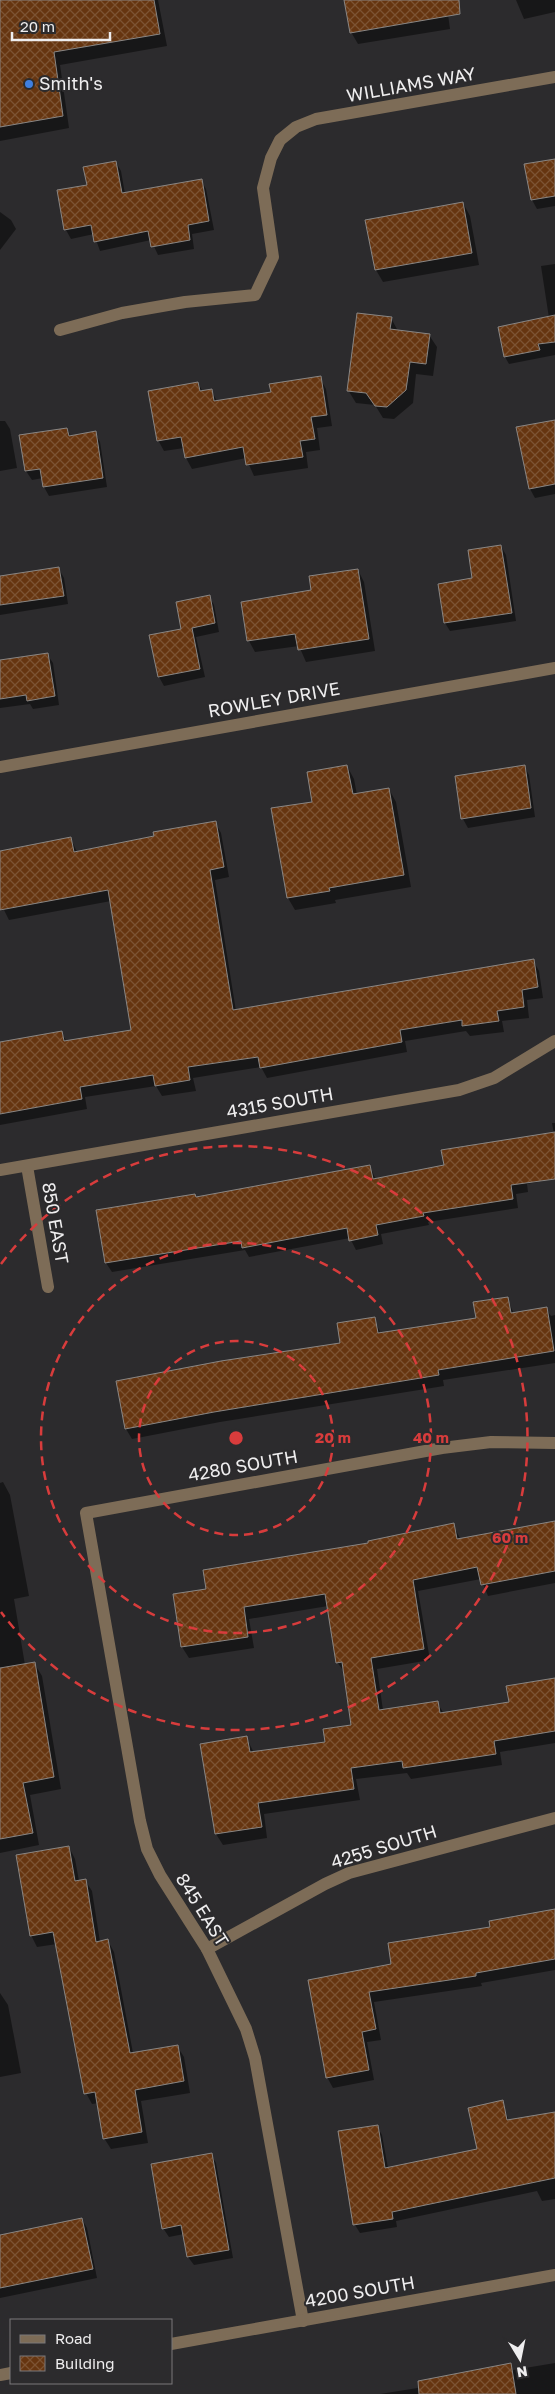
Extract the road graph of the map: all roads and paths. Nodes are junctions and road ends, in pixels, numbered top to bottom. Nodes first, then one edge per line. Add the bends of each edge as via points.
1 (555, 77) edge
2 (60, 330) dead end
3 (555, 668) edge
4 (0, 767) edge
5 (555, 1041) edge
6 (27, 1166) junction
7 (0, 1170) edge
8 (48, 1287) dead end
9 (555, 1443) edge
10 (86, 1512) joint
11 (555, 1818) edge
12 (207, 1949) junction
13 (555, 2275) edge
14 (302, 2321) junction
15 (172, 2344) edge

1 - 2 street, WILLIAMS WAY via 316,119 296,127 280,140 263,188 273,257 255,295 122,312
3 - 4 street, ROWLEY DRIVE
5 - 6 street, 4315 SOUTH via 494,1078 459,1090
6 - 7 street, 4315 SOUTH
6 - 8 street, 850 EAST
9 - 10 street, 4280 SOUTH via 491,1442 442,1448
10 - 12 street, 845 EAST via 147,1849 160,1876
11 - 12 street, 4255 SOUTH via 349,1874
12 - 14 street, 845 EAST via 246,2029 254,2058
13 - 14 street, 4200 SOUTH
14 - 15 street, 4200 SOUTH

